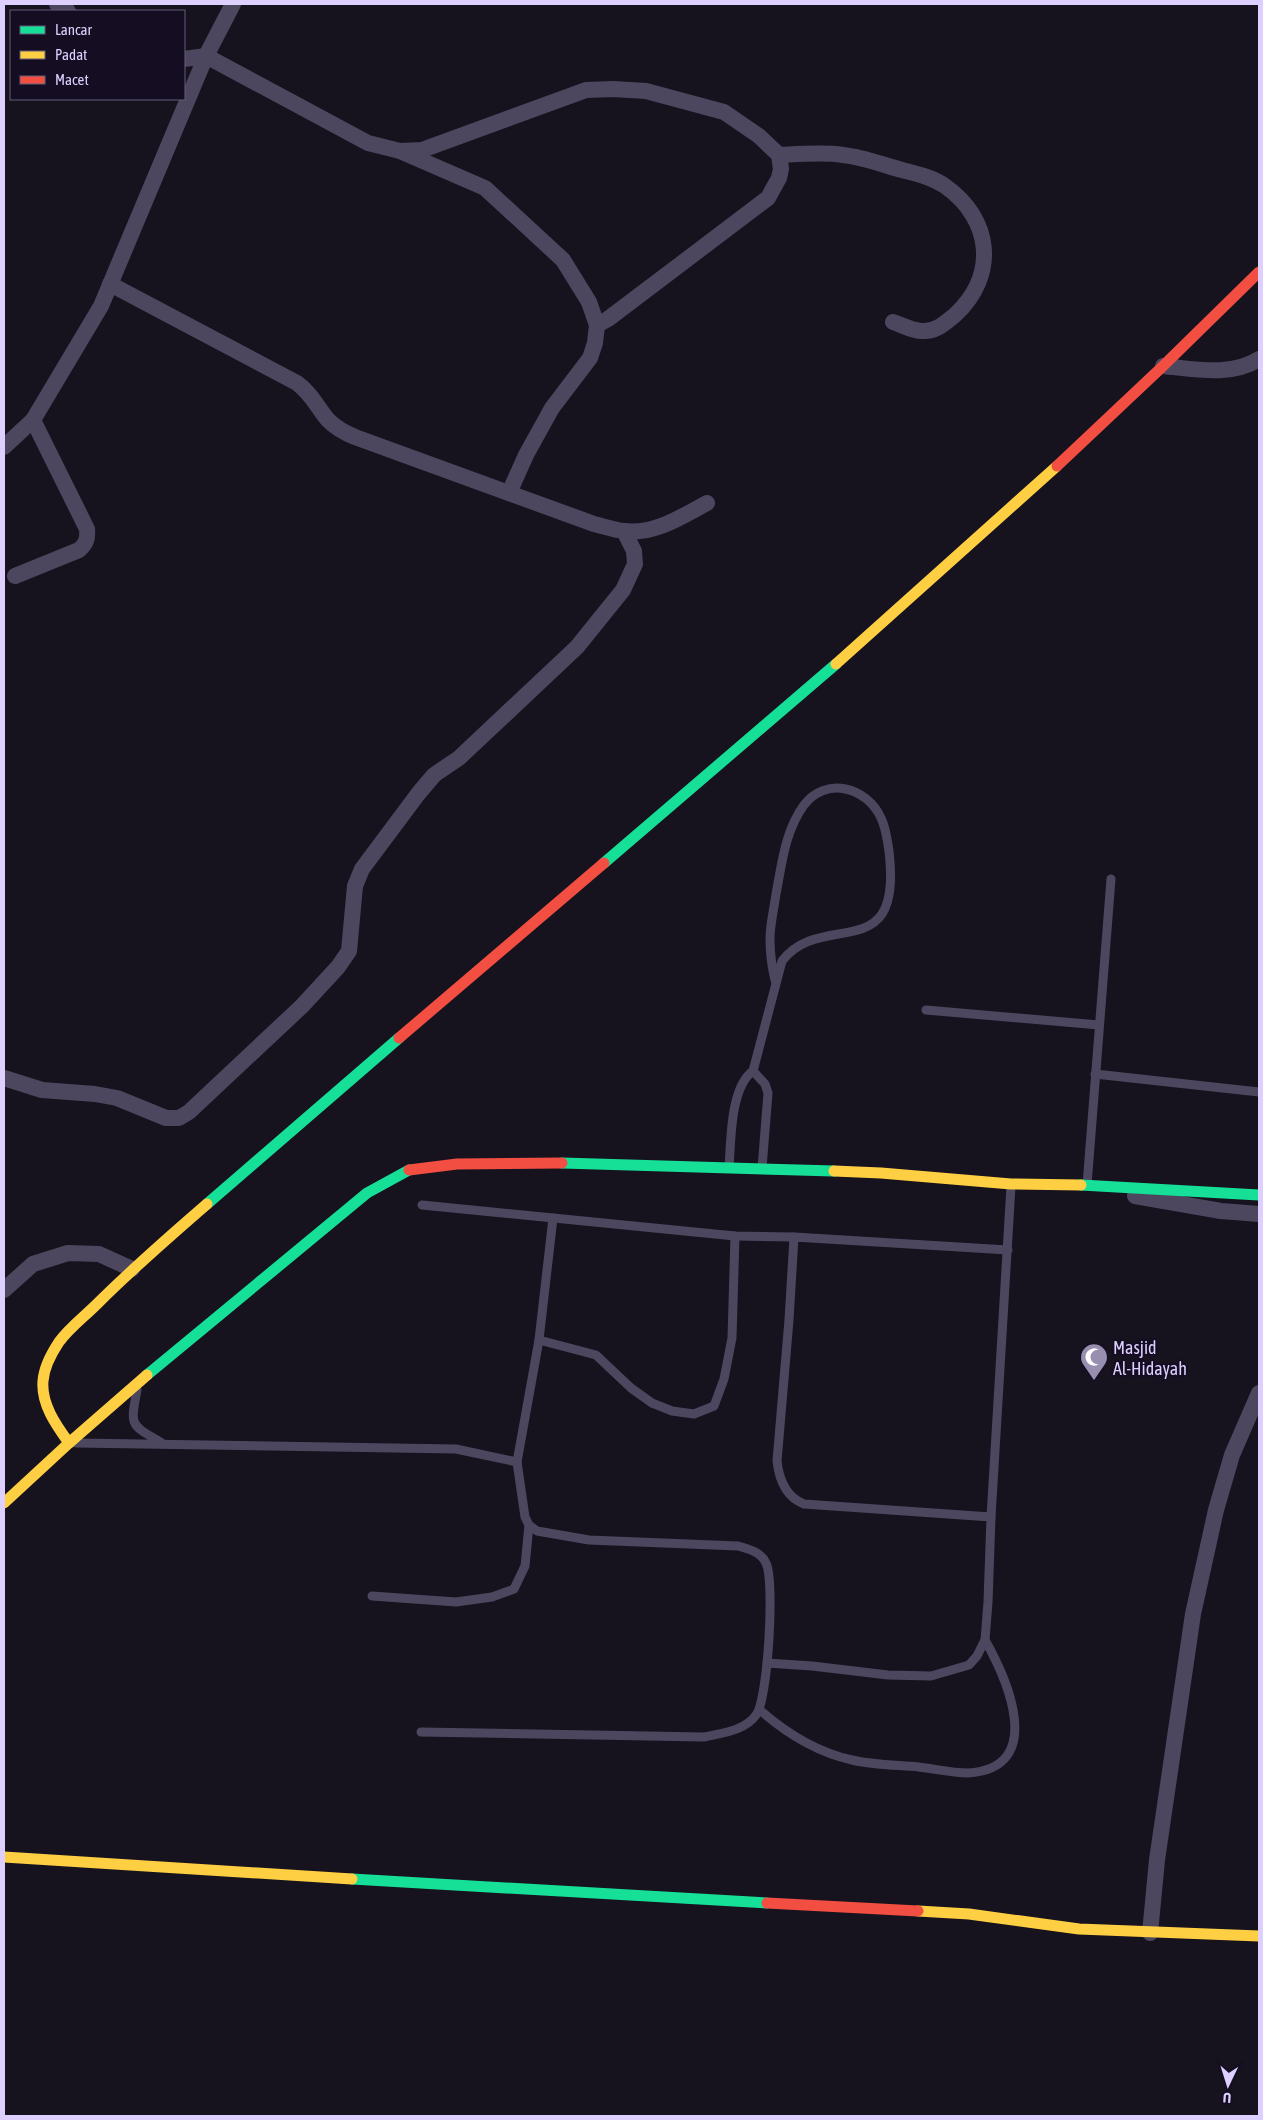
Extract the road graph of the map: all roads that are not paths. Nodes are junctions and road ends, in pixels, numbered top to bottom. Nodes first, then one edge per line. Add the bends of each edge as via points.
1 (232, 4) edge
2 (206, 56) junction
3 (185, 59) edge
4 (400, 151) junction
5 (779, 155) junction
6 (1259, 272) edge
7 (110, 284) junction
8 (893, 322) dead end
9 (597, 325) junction
10 (1259, 359) edge
11 (1163, 366) junction
12 (33, 420) junction
13 (4, 447) edge
14 (509, 493) junction
15 (707, 503) dead end
16 (624, 531) junction
17 (15, 576) dead end
18 (1111, 879) dead end
19 (776, 984) junction
20 (926, 1010) dead end
21 (1100, 1025) junction
22 (753, 1071) junction
23 (1095, 1074) junction
24 (4, 1078) edge
25 (1259, 1092) edge
26 (729, 1168) junction
27 (761, 1170) junction
28 (1011, 1184) junction
29 (1087, 1185) junction
30 (1121, 1187) junction
31 (1259, 1195) edge
32 (422, 1205) dead end
33 (1259, 1214) edge
34 (553, 1218) junction
35 (735, 1236) junction
36 (794, 1237) junction
37 (1008, 1250) junction
38 (132, 1269) junction
39 (4, 1290) edge
40 (539, 1340) junction
41 (138, 1383) junction
42 (1259, 1392) edge
43 (69, 1443) junction
44 (163, 1443) junction
45 (517, 1462) junction
46 (4, 1503) edge
47 (991, 1517) junction
48 (529, 1525) junction
49 (372, 1596) dead end
50 (984, 1640) junction
51 (767, 1663) junction
52 (760, 1710) junction
53 (421, 1732) dead end
54 (4, 1857) edge
55 (1150, 1932) junction
56 (1259, 1936) edge

1 - 2 street
2 - 3 street
2 - 4 street via 368,144
2 - 7 street
4 - 5 street via 422,150 586,90 613,89 646,90 724,112 760,136
4 - 9 street via 485,188 563,260 589,302
5 - 8 street via 844,155 932,178 946,186 974,216 982,232 985,263 977,286 961,309 935,330 918,331
5 - 9 street via 781,169 768,198
6 - 11 street
7 - 12 street
7 - 14 street via 297,383 316,401 328,420 342,431
9 - 14 street via 590,358 552,408
10 - 11 street via 1236,369 1221,371
11 - 38 street via 1020,500 853,649
12 - 13 street
12 - 17 street via 88,529 88,536 79,550
14 - 16 street via 594,524
15 - 16 street via 667,525 646,531
16 - 24 street via 634,551 635,564 623,590 578,647 459,758 434,775 418,794 362,869 355,886 349,951 338,967 302,1006 189,1112 179,1118 166,1118 117,1098 42,1090
18 - 21 lane
19 - 19 lane via 782,961 794,948 818,937 870,925 886,908 890,878 887,835 881,816 872,804 851,789 835,787 816,794 798,813 787,838 770,938
19 - 22 lane
20 - 21 lane
21 - 23 lane
22 - 26 lane via 747,1076 738,1096
22 - 27 lane via 768,1094
23 - 25 lane
23 - 29 lane
26 - 27 street
26 - 41 street via 590,1163 457,1164 412,1169 367,1193
27 - 28 street via 881,1173
28 - 29 street
28 - 37 lane
29 - 30 street
30 - 31 street
30 - 33 street via 1134,1196 1149,1200
32 - 34 lane
34 - 35 lane
34 - 40 lane
35 - 36 lane
35 - 40 lane via 732,1338 724,1379 714,1406 694,1414 672,1411 652,1403 631,1388 596,1355
36 - 37 lane
36 - 47 lane via 776,1461 778,1474 788,1492 798,1501 824,1506
37 - 47 lane
38 - 39 street via 99,1254 68,1253 33,1264
38 - 43 street via 60,1341 46,1363 41,1393 51,1420
40 - 45 lane
41 - 43 street
41 - 44 lane via 133,1421 136,1428
42 - 55 street via 1232,1455 1193,1614
43 - 44 lane
43 - 46 street
44 - 45 lane via 456,1448
45 - 48 lane via 521,1498
47 - 50 lane
48 - 49 lane via 525,1566 514,1589 492,1597 456,1602
48 - 51 lane via 538,1530 589,1540 738,1546 758,1553 766,1563 769,1579
50 - 51 lane via 969,1665 931,1676
50 - 52 lane via 1005,1683 1015,1722 1008,1754 1001,1762 988,1768 968,1772 852,1760 820,1750 794,1736
51 - 52 lane
52 - 53 lane via 746,1725 704,1737
54 - 55 street via 968,1914 1079,1929
55 - 56 street

